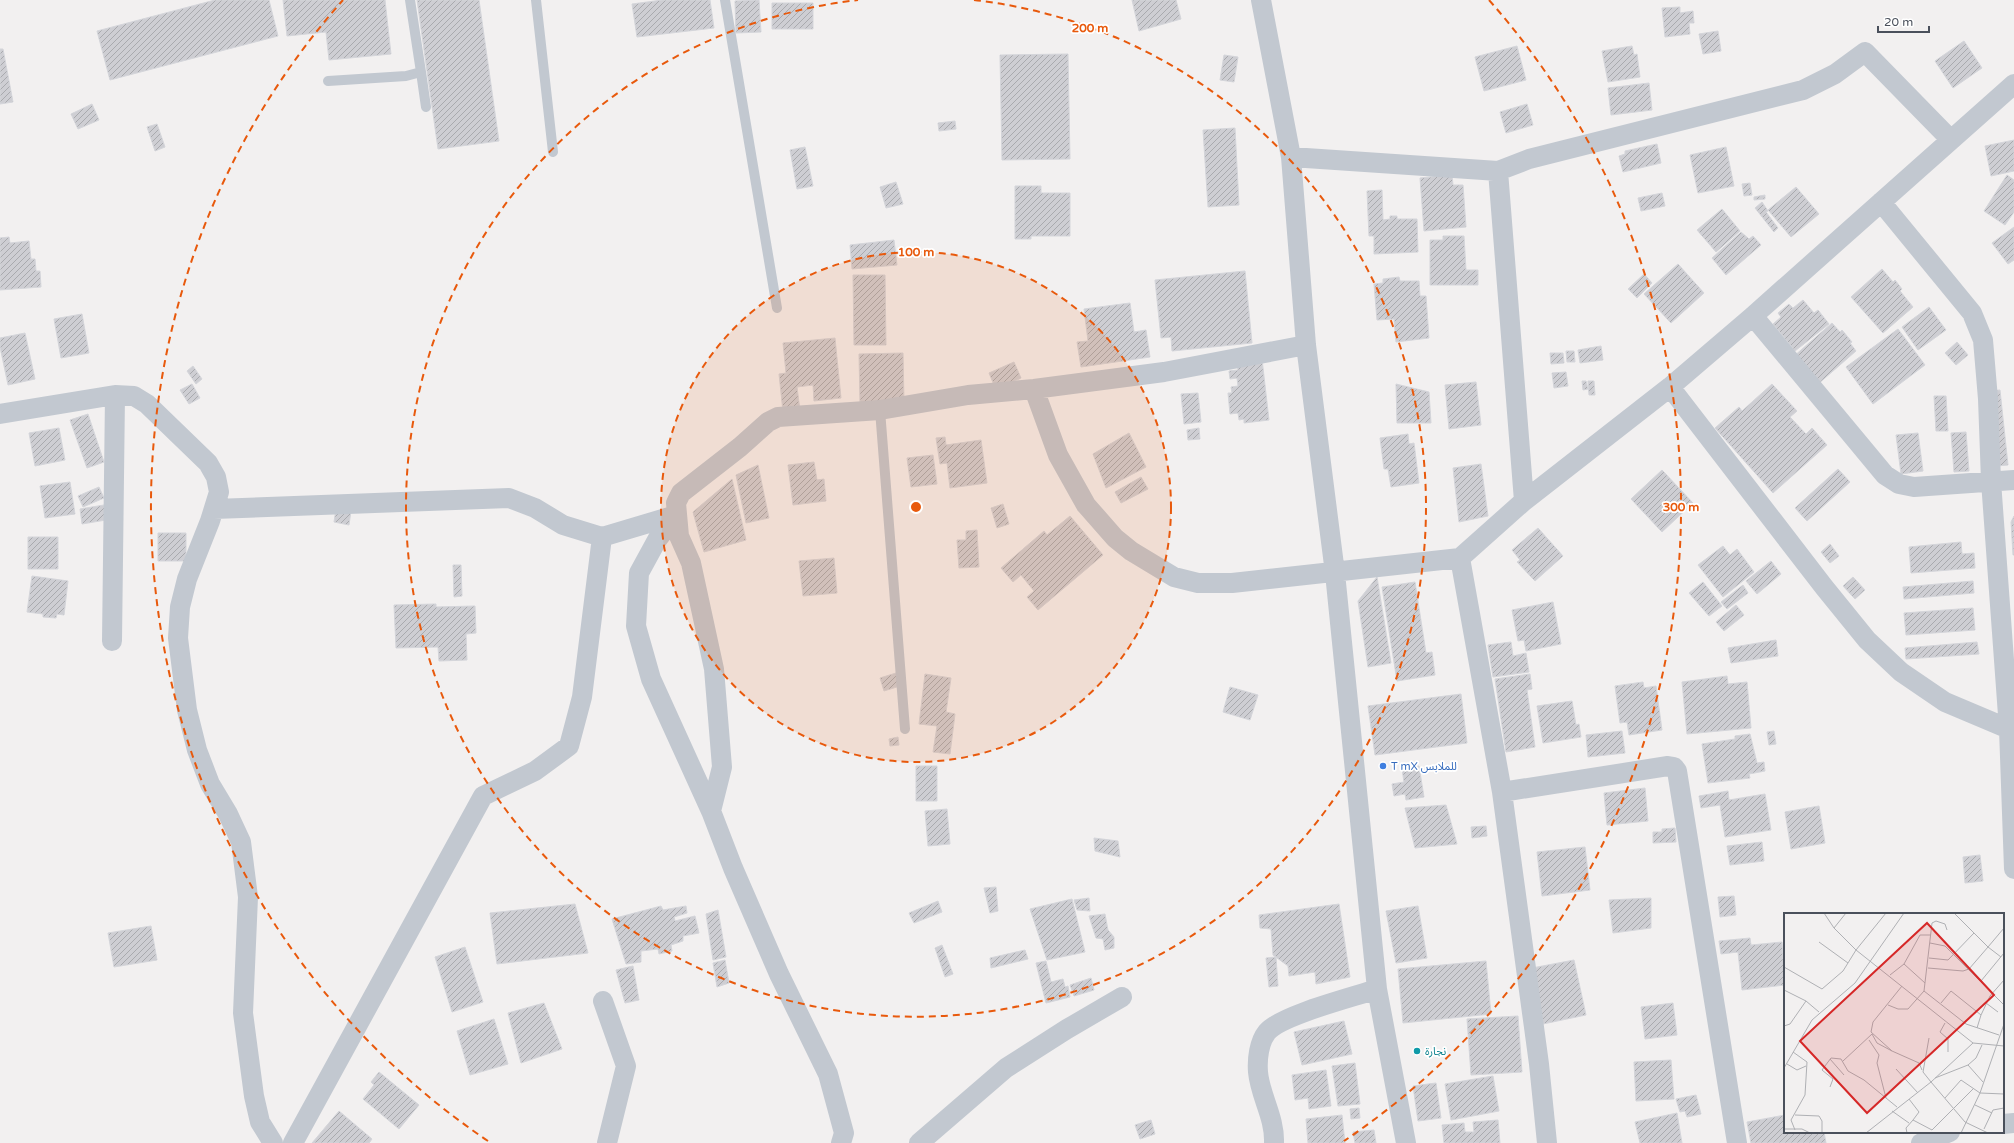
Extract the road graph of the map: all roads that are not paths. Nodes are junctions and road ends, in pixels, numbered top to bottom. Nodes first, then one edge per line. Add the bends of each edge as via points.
1 (410, 0) edge
2 (536, 0) edge
3 (725, 0) edge
4 (1261, 0) edge
5 (421, 72) junction
6 (328, 81) dead end
7 (2014, 84) edge
8 (426, 107) dead end
9 (1951, 140) junction
10 (553, 152) dead end
11 (1291, 157) junction
12 (1498, 171) junction
13 (1881, 202) junction
14 (777, 308) dead end
15 (1753, 316) junction
16 (1306, 345) junction
17 (1670, 387) junction
18 (1034, 389) junction
19 (115, 395) junction
20 (880, 410) junction
21 (0, 414) edge
22 (2014, 480) edge
23 (1991, 481) junction
24 (1524, 501) junction
25 (214, 509) junction
26 (676, 515) junction
27 (602, 537) junction
28 (1460, 558) junction
29 (1335, 573) junction
30 (112, 641) dead end
31 (2012, 728) edge
32 (905, 729) dead end
33 (1502, 792) junction
34 (711, 811) junction
35 (2014, 869) edge
36 (1377, 989) junction
37 (1122, 997) dead end
38 (603, 1001) dead end
39 (2014, 1123) edge
40 (2004, 1124) edge
41 (1947, 1133) edge
42 (273, 1143) edge
43 (293, 1143) edge
44 (607, 1143) edge
45 (841, 1143) edge
46 (920, 1143) edge
47 (1274, 1143) edge
48 (1406, 1143) edge
49 (1547, 1143) edge
50 (1737, 1143) edge
51 (1921, 1143) edge

1 - 5 lane
2 - 10 lane
3 - 14 lane
4 - 11 street
5 - 6 lane via 406,76
5 - 8 lane
7 - 9 street
9 - 12 street via 1865,52 1835,74 1803,90 1529,159
9 - 13 street
11 - 12 street
11 - 16 street
12 - 24 street
13 - 15 street
13 - 23 street via 1972,313 1983,340
15 - 17 street
15 - 23 street via 1885,475 1899,484 1914,487
16 - 18 street via 1164,372
16 - 29 street
17 - 24 street
17 - 31 street via 1867,640 1901,672 1945,702
18 - 20 street via 968,394
18 - 29 street via 1058,455 1086,505 1115,538 1149,562 1174,577 1198,583 1232,583
19 - 21 street
19 - 25 street via 134,396 147,404 208,463 216,477 219,492
19 - 30 street
20 - 26 street via 791,415 768,422 740,447 686,487 676,503
20 - 32 lane
22 - 23 street
23 - 31 street
24 - 28 street
25 - 27 street via 509,498 535,508 563,525
25 - 42 street via 187,579 180,606 178,638 187,710 196,750 210,784 228,814 240,842 248,897 243,1013 260,1122
26 - 27 street
26 - 34 street via 679,536 691,563 714,669 722,767
26 - 34 street via 656,540 639,573 636,626 651,680
27 - 43 street via 582,697 569,746 535,771 483,796
28 - 29 street
28 - 33 street
29 - 36 street
31 - 35 street
33 - 49 street via 1539,1064
33 - 50 street via 1668,766 1674,767 1677,771
34 - 45 street via 779,974 828,1074 844,1133
36 - 47 street via 1285,1019 1268,1031 1259,1047 1258,1073 1274,1130
36 - 48 street
37 - 46 street via 1006,1068
38 - 44 street via 626,1066
39 - 40 street
41 - 51 street

